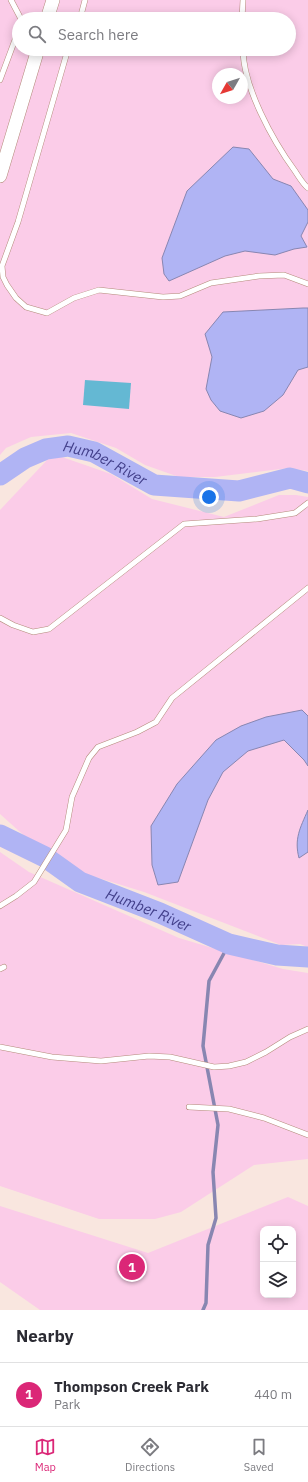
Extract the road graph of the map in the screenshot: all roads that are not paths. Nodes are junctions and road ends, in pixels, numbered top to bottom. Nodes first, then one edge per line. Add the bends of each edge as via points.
1 (11, 0) edge
2 (53, 0) edge
3 (86, 0) edge
4 (243, 0) edge
5 (17, 12) edge
6 (49, 12) edge
7 (82, 12) edge
8 (242, 12) edge
9 (12, 47) edge
10 (36, 56) edge
11 (66, 56) edge
12 (243, 56) edge
13 (0, 80) edge
14 (0, 176) edge
15 (308, 188) edge
16 (308, 284) edge
17 (308, 503) edge
18 (308, 588) edge
19 (0, 618) edge
20 (0, 906) edge
21 (308, 1029) edge
22 (0, 1048) edge
23 (189, 1107) dead end
24 (308, 1135) edge

1 - 5 lane
2 - 6 street
3 - 7 lane
4 - 8 lane
9 - 13 lane
10 - 14 street
11 - 16 lane via 18,222 2,266 3,277 16,298 26,307 47,313 74,298 99,290 163,298 180,296 211,283 259,276 284,276
12 - 15 lane via 247,78 257,103 281,151
17 - 19 lane via 295,513 256,519 184,524 49,629 33,632
18 - 20 lane via 172,698 156,722 98,747 90,758 72,797 66,830 34,882
21 - 22 lane via 246,1062 214,1067 170,1057 149,1056 101,1061 52,1057
23 - 24 lane via 229,1109 264,1118

